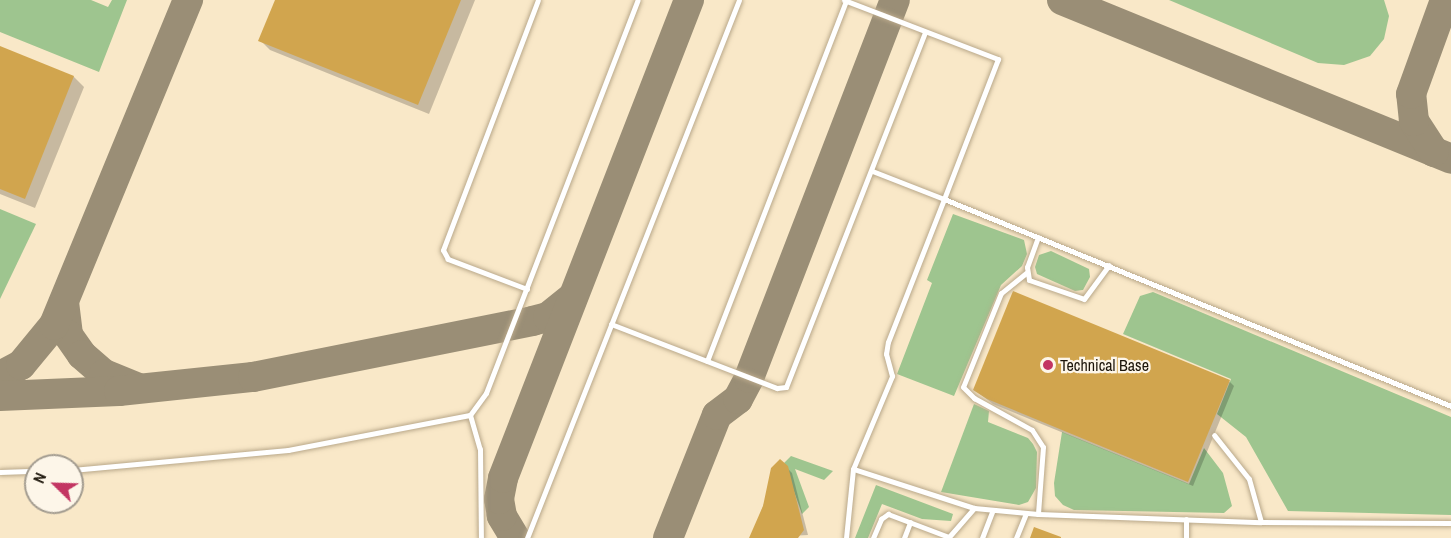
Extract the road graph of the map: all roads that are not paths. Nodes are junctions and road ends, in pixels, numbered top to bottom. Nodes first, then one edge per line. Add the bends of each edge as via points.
1 (538, 0) edge
2 (638, 0) edge
3 (739, 0) edge
4 (845, 0) edge
5 (925, 33) junction
6 (872, 171) junction
7 (944, 199) junction
8 (1038, 237) junction
9 (1109, 265) junction
10 (1026, 273) junction
11 (527, 289) junction
12 (611, 324) junction
13 (707, 361) junction
14 (1451, 406) edge
15 (470, 415) junction
16 (1214, 435) dead end
17 (84, 469) edge
18 (853, 469) junction
19 (24, 471) edge
20 (0, 472) edge
21 (974, 508) junction
22 (993, 510) junction
23 (1026, 513) junction
24 (1038, 514) junction
25 (1186, 519) junction
26 (910, 522) junction
27 (1261, 522) junction
28 (1451, 523) edge
29 (481, 538) edge
30 (527, 538) edge
31 (846, 538) edge
32 (873, 538) edge
33 (904, 538) edge
34 (948, 538) edge
35 (982, 538) edge
36 (1017, 538) edge
37 (1186, 538) edge

1 - 11 lane via 443,250 448,259
2 - 11 lane
3 - 12 lane
4 - 5 lane
4 - 13 lane
5 - 6 lane
5 - 7 lane via 998,59
6 - 7 lane
6 - 13 lane via 786,387 777,388
7 - 8 lane
7 - 18 lane via 888,342 886,354 892,376
8 - 9 lane
8 - 10 lane
9 - 10 lane via 1084,299 1029,280
9 - 14 lane
10 - 24 lane via 1010,282 1002,293 963,387 974,398 1032,430 1038,439 1042,447
11 - 15 lane via 486,393
12 - 13 lane
12 - 30 lane
15 - 17 lane via 288,450
15 - 29 lane via 480,449
16 - 27 lane via 1249,479
18 - 21 lane
18 - 31 lane
19 - 20 lane
21 - 22 lane
21 - 34 lane
22 - 23 lane
22 - 35 lane
23 - 24 lane
23 - 36 lane
24 - 25 lane
25 - 27 lane
25 - 37 lane
26 - 32 lane via 885,515
26 - 33 lane
26 - 34 lane
27 - 28 lane

